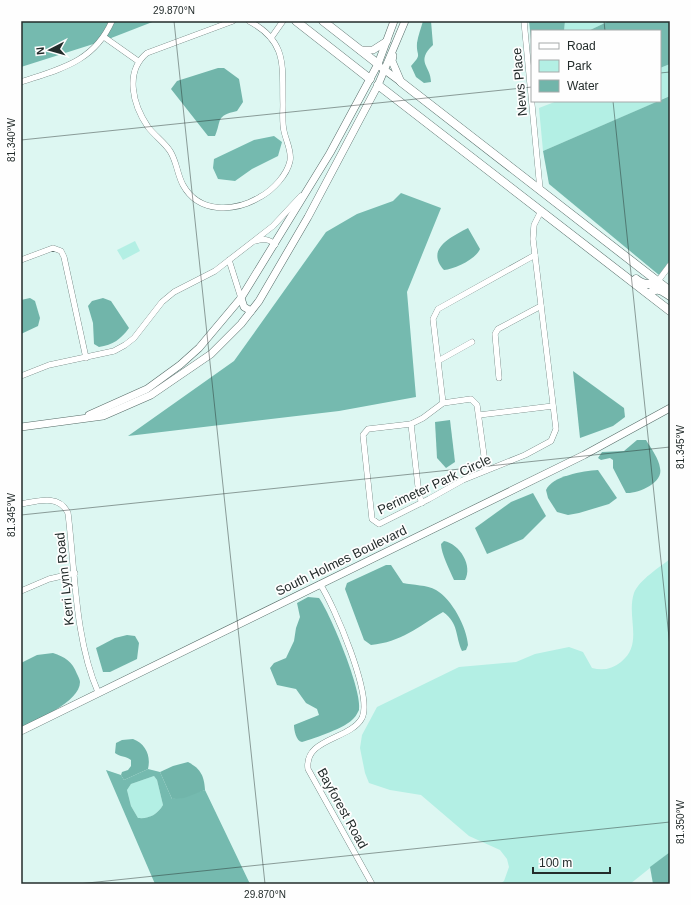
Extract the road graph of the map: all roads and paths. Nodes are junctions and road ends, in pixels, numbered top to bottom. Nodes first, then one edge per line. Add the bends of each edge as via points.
1 (112, 21) edge
2 (233, 21) edge
3 (250, 21) edge
4 (283, 21) edge
5 (296, 21) edge
6 (323, 21) edge
7 (394, 21) edge
8 (405, 21) edge
9 (524, 21) edge
10 (104, 38) junction
11 (271, 38) junction
12 (387, 41) junction
13 (360, 50) junction
14 (393, 53) junction
15 (138, 61) junction
16 (378, 64) junction
17 (385, 70) junction
18 (370, 79) junction
19 (21, 82) edge
20 (401, 82) junction
21 (378, 85) junction
22 (531, 94) edge
23 (532, 102) edge
24 (312, 183) junction
25 (540, 189) junction
26 (541, 211) junction
27 (251, 243) junction
28 (275, 245) junction
29 (535, 255) junction
30 (21, 260) edge
31 (229, 260) junction
32 (670, 264) edge
33 (622, 274) junction
34 (658, 281) junction
35 (670, 290) edge
36 (648, 294) junction
37 (670, 296) edge
38 (241, 298) junction
39 (541, 306) junction
40 (251, 311) junction
41 (670, 311) edge
42 (472, 342) dead end
43 (86, 358) junction
44 (438, 361) junction
45 (21, 376) edge
46 (499, 378) dead end
47 (442, 403) junction
48 (553, 406) junction
49 (670, 408) edge
50 (479, 415) junction
51 (86, 417) junction
52 (411, 424) junction
53 (21, 427) edge
54 (486, 470) junction
55 (422, 503) junction
56 (21, 504) edge
57 (75, 574) junction
58 (320, 584) junction
59 (21, 591) edge
60 (98, 692) junction
61 (21, 731) edge
62 (372, 884) edge

1 - 10 street
2 - 15 street via 153,50
3 - 11 street
4 - 11 street
5 - 18 highway
6 - 13 highway
7 - 12 main road
8 - 14 main road
9 - 22 street, News Place
10 - 15 street
10 - 19 street via 76,62
11 - 15 street via 279,48 282,60 284,129 290,163 270,191 250,203 234,208 218,208 203,204 186,190 173,156 148,127 138,110 132,83
12 - 13 main road via 373,50
12 - 16 main road
13 - 16 highway
14 - 17 main road
14 - 20 main road via 392,61
16 - 17 main road
16 - 18 main road
17 - 20 main road
17 - 21 main road
18 - 21 main road
18 - 24 main road
20 - 25 highway
21 - 26 highway
21 - 40 main road via 308,217
23 - 25 street, News Place
24 - 27 street via 273,226
24 - 28 main road
25 - 34 highway
26 - 29 street, Perimeter Park Circle via 533,230
26 - 33 highway
27 - 28 street via 263,239 272,241
27 - 31 street
28 - 38 main road
29 - 39 street, Perimeter Park Circle
29 - 44 street via 438,309 433,318
30 - 43 street via 53,248 64,257
31 - 38 street
31 - 43 street via 215,271 174,292 162,302 126,345
32 - 34 street
33 - 34 highway via 631,275 642,284
33 - 36 highway
34 - 35 highway
36 - 37 highway via 658,290
36 - 41 highway
38 - 40 main road via 244,307
38 - 51 main road via 199,348 180,365 147,389
39 - 46 street via 498,329 495,334
39 - 48 street, Perimeter Park Circle
40 - 51 main road via 211,354 151,395 103,416
42 - 44 street
43 - 45 street via 49,365
44 - 47 street
47 - 50 street via 474,400
47 - 52 street, Perimeter Park Circle
48 - 50 street
48 - 54 street, Perimeter Park Circle via 556,428 551,441 526,455
49 - 58 main road, South Holmes Boulevard via 584,455
50 - 54 street
51 - 53 main road
52 - 55 street
52 - 55 street, Perimeter Park Circle via 368,429 362,435 372,520 379,524
54 - 55 street, Perimeter Park Circle
56 - 57 street, Kerri Lynn Road via 51,501 59,502 65,508 68,513
57 - 59 street via 49,579
57 - 60 street, Kerri Lynn Road via 82,638 92,679
58 - 60 main road, South Holmes Boulevard
58 - 62 street, Bayforest Road via 331,602 347,642 361,688 364,708 362,717 356,724 313,750 308,758 308,769
60 - 61 main road, South Holmes Boulevard

